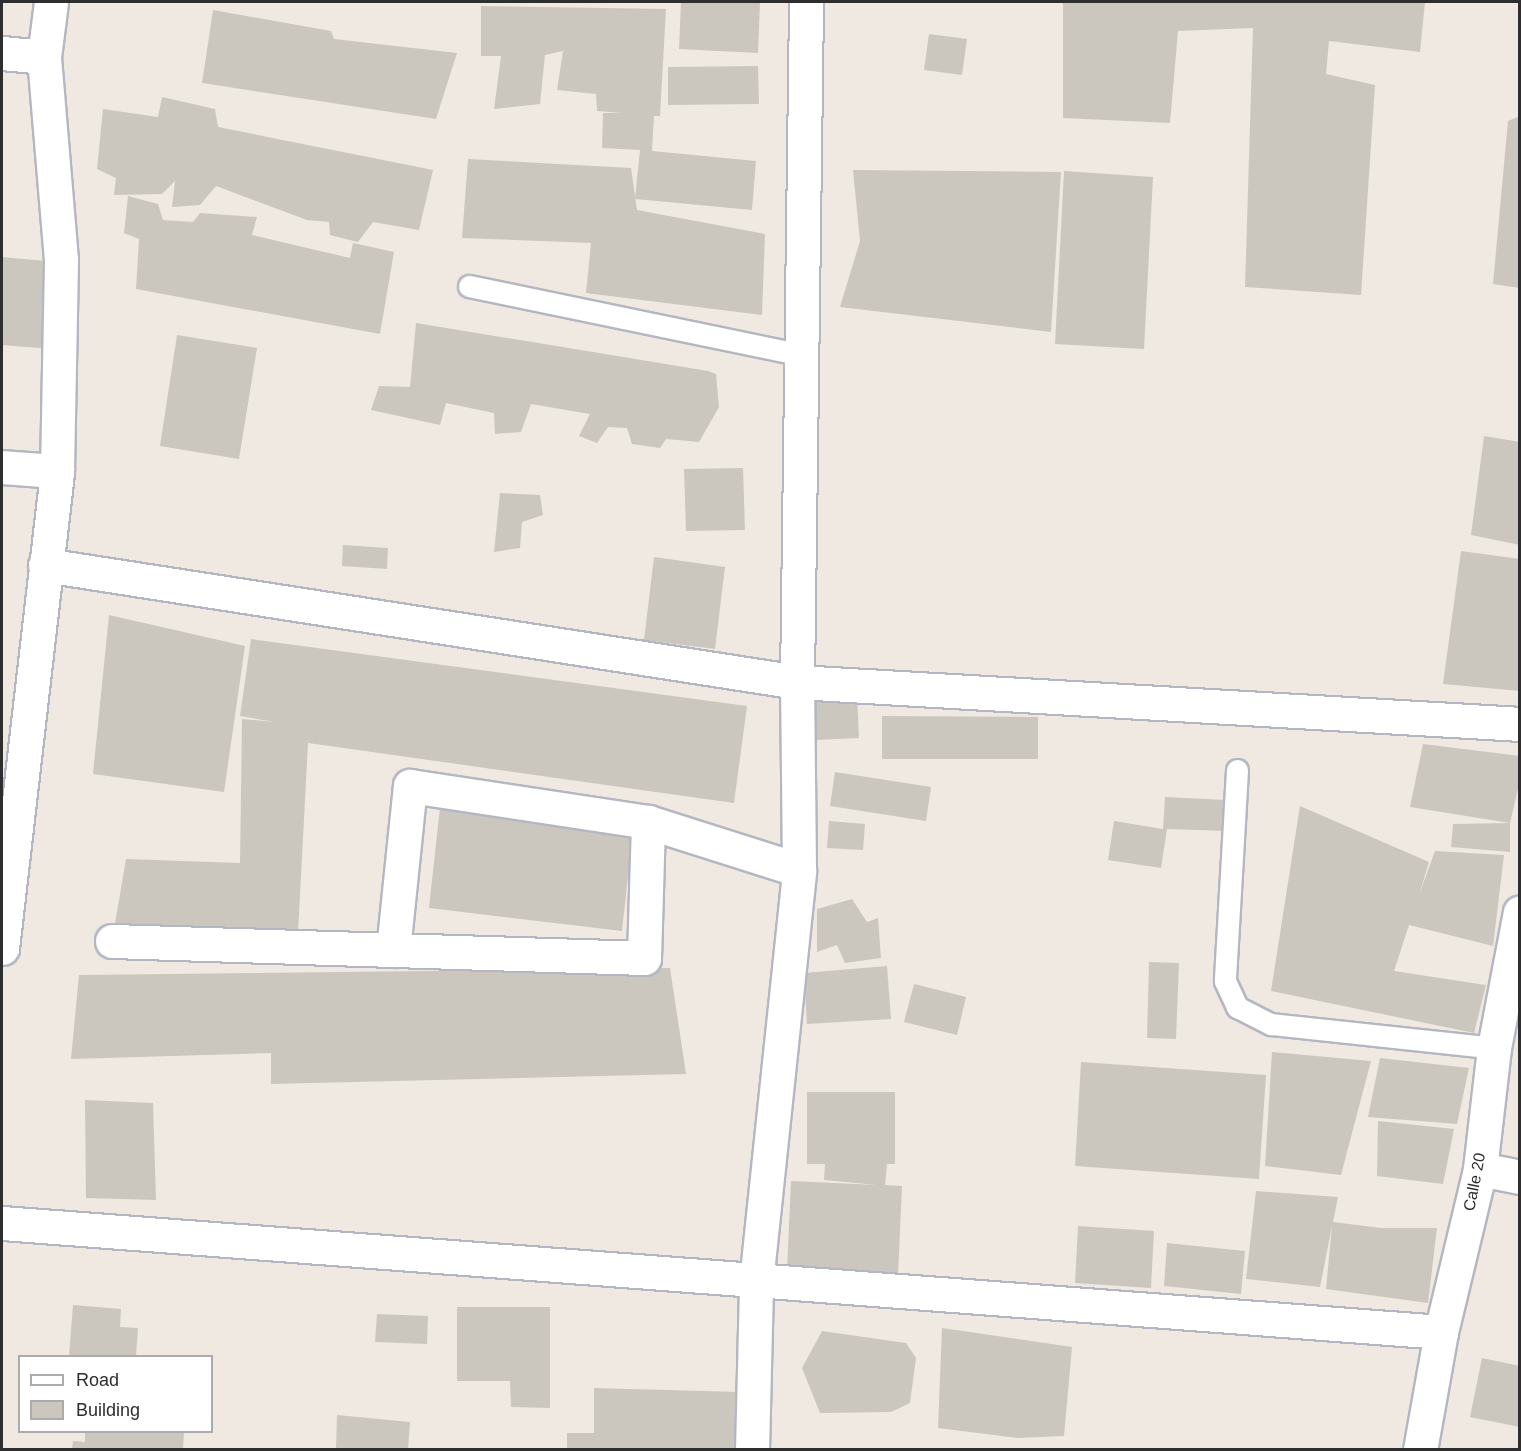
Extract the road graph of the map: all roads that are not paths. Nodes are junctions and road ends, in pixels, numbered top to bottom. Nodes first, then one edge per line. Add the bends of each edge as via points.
1 (51, 2) edge
2 (806, 2) edge
3 (2, 53) edge
4 (44, 57) junction
5 (469, 286) dead end
6 (802, 355) junction
7 (2, 467) edge
8 (57, 471) junction
9 (45, 565) junction
10 (798, 682) junction
11 (1520, 724) edge
12 (1237, 770) dead end
13 (8, 816) edge
14 (648, 822) junction
15 (800, 870) junction
16 (1520, 912) edge
17 (112, 941) dead end
18 (2, 948) edge
19 (393, 950) junction
20 (1494, 1048) junction
21 (1480, 1169) junction
22 (1520, 1177) edge
23 (2, 1223) edge
24 (756, 1282) junction
25 (1441, 1332) junction
26 (752, 1449) edge
27 (1420, 1449) edge

1 - 4 street
2 - 6 street
3 - 4 street
4 - 8 street via 61,260
5 - 6 lane
6 - 10 street
7 - 8 street
8 - 9 street
9 - 10 street
9 - 13 street
10 - 11 street
10 - 15 street
12 - 20 lane via 1224,981 1237,1007 1271,1024
13 - 18 street
14 - 15 street
14 - 19 street via 644,958
14 - 19 street via 410,786
15 - 24 street
16 - 20 street, Calle 20
17 - 19 street
20 - 21 street, Calle 20
21 - 22 street
21 - 25 street, Calle 20
23 - 24 street
24 - 25 street
24 - 26 street
25 - 27 street, Calle 20

